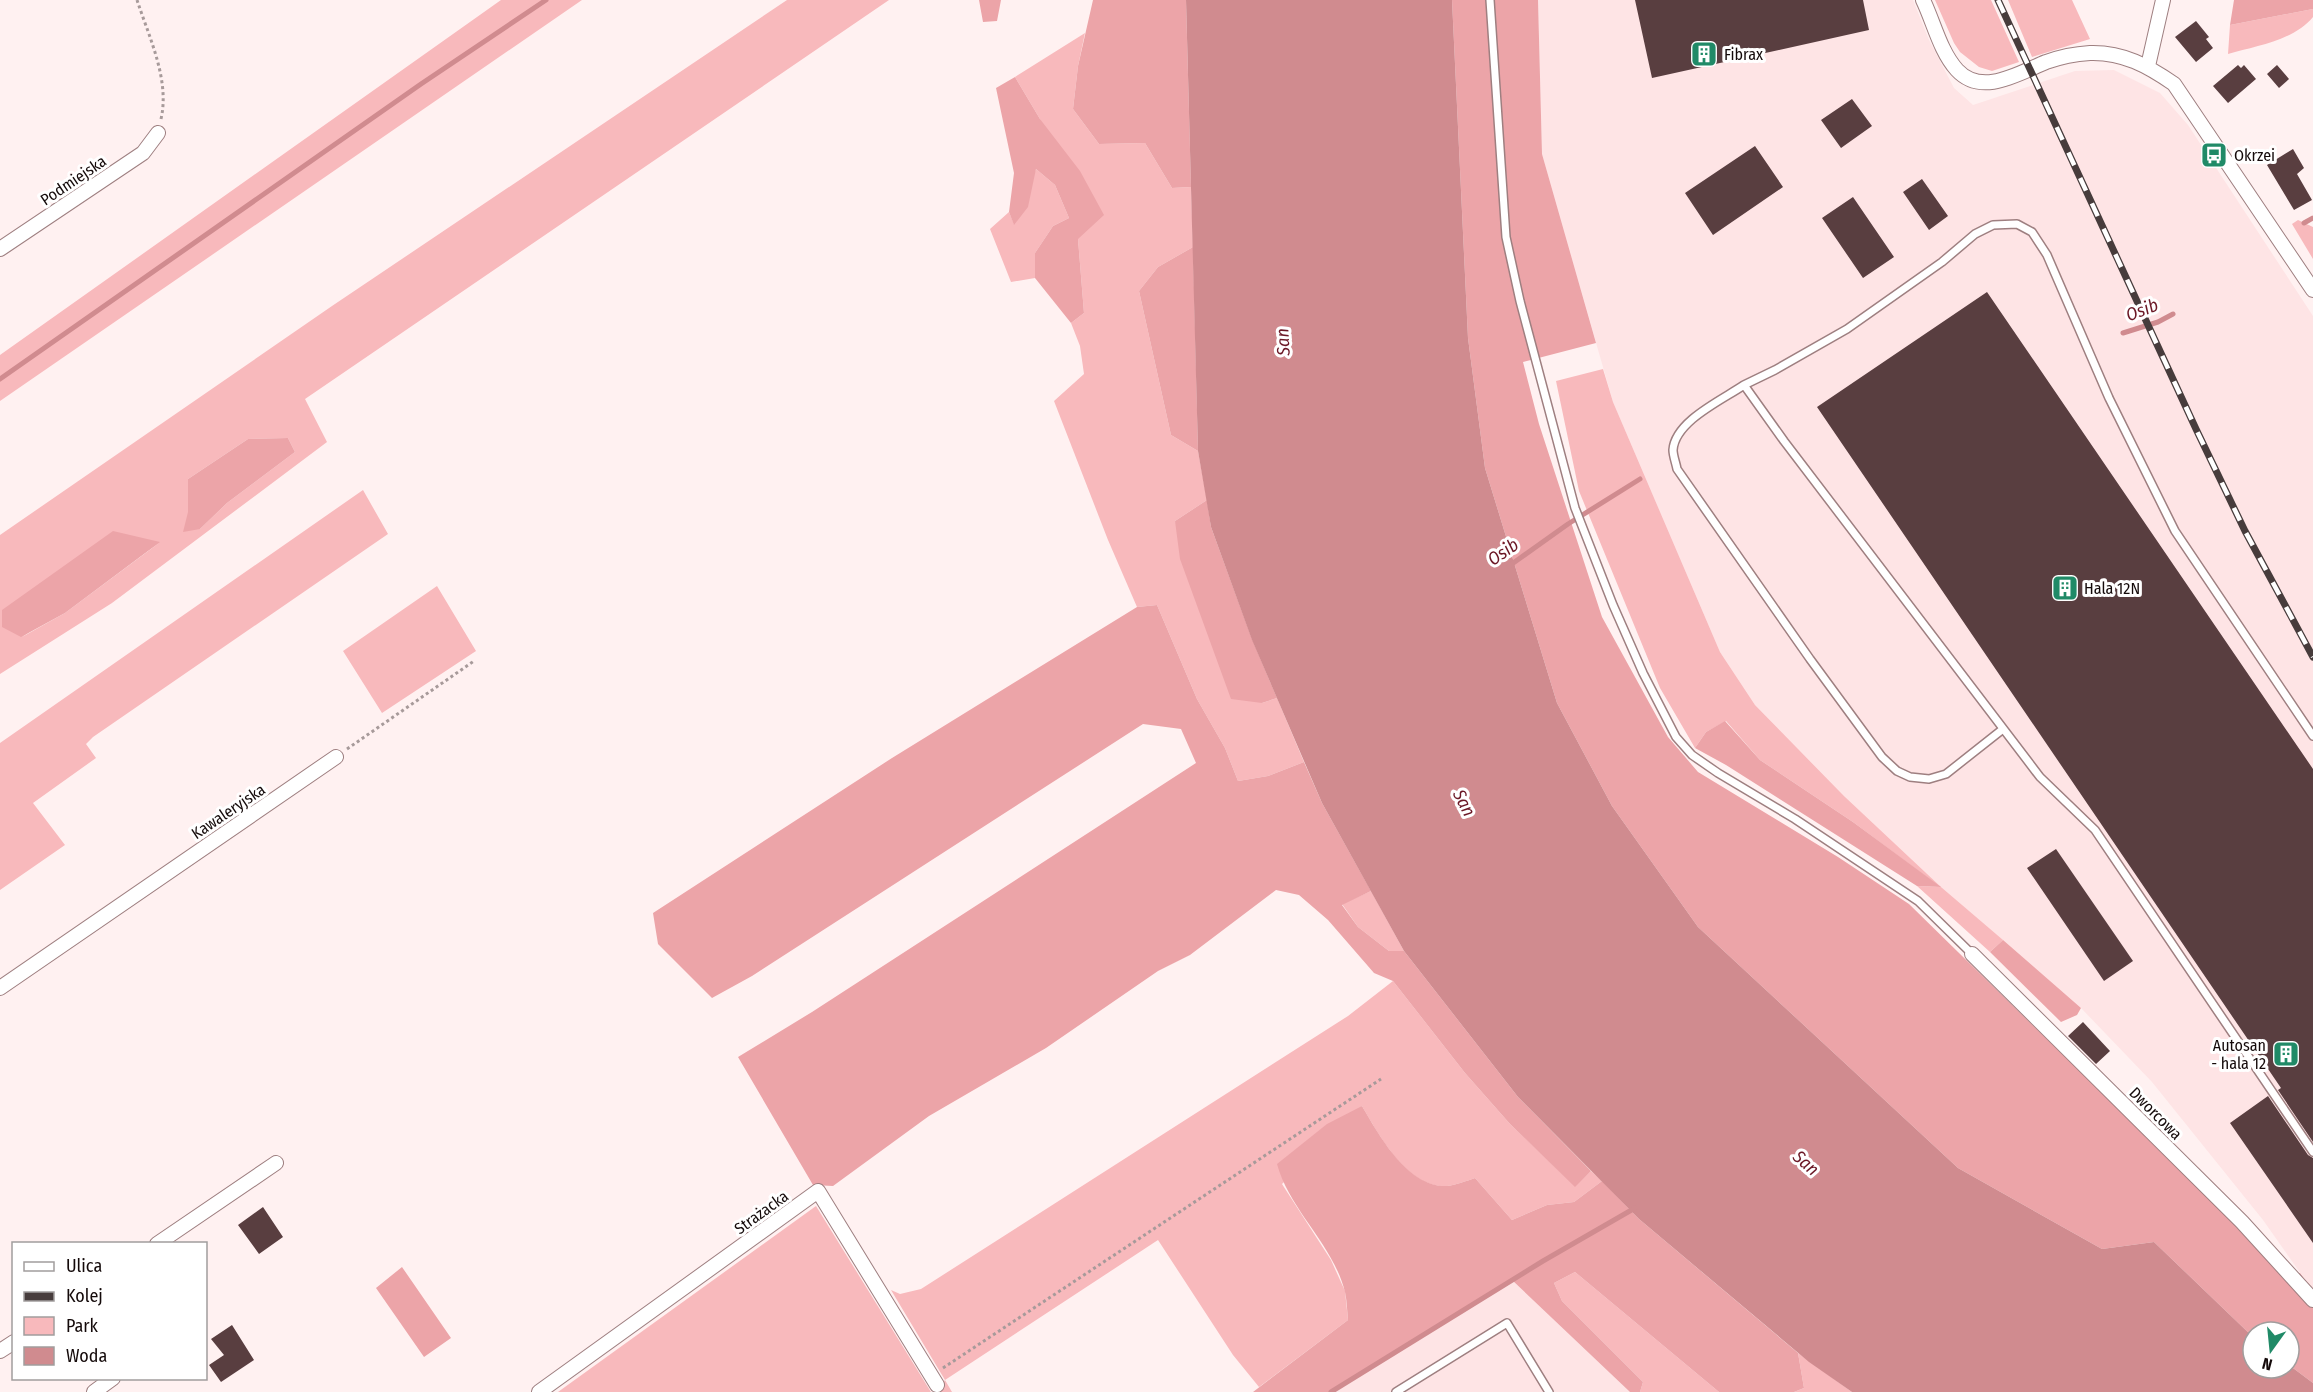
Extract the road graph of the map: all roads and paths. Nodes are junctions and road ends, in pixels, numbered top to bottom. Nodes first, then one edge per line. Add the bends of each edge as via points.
1 (137, 0) edge
2 (1490, 0) edge
3 (1923, 0) edge
4 (2163, 0) edge
5 (2148, 66) junction
6 (158, 133) joint
7 (0, 249) edge
8 (2313, 290) edge
9 (1744, 385) junction
10 (474, 661) dead end
11 (2003, 729) junction
12 (2313, 736) edge
13 (336, 757) joint
14 (1972, 954) joint
15 (0, 988) edge
16 (1381, 1079) dead end
17 (2313, 1152) edge
18 (276, 1163) dead end
19 (160, 1242) edge
20 (2313, 1300) edge
21 (110, 1380) edge
22 (934, 1380) joint
23 (94, 1392) edge
24 (539, 1392) edge
25 (1396, 1392) edge
26 (1550, 1392) edge

1 - 6 path via 165,95
2 - 14 lane via 1506,237 1520,301 1582,530 1643,673 1676,737 1692,754 1918,901
3 - 5 street via 1946,55 1969,79 1985,83 2002,81 2068,55 2093,53 2121,56
4 - 5 street
5 - 8 street via 2174,84
6 - 7 street, Podmiejska via 143,153
9 - 11 lane
9 - 11 lane via 1688,422 1677,437 1673,452 1677,469 1882,757 1897,771 1929,779 1946,774
9 - 12 lane via 1847,329 1975,234 1993,225 2017,224 2032,232 2047,255 2109,398 2175,531
10 - 13 path
11 - 17 lane via 2040,777 2095,830
13 - 15 street, Kawaleryjska
14 - 20 street, Dworcowa via 2242,1222
16 - 22 path
18 - 19 street
21 - 23 street
22 - 24 street, Strażacka via 818,1191
25 - 26 lane via 1507,1323

